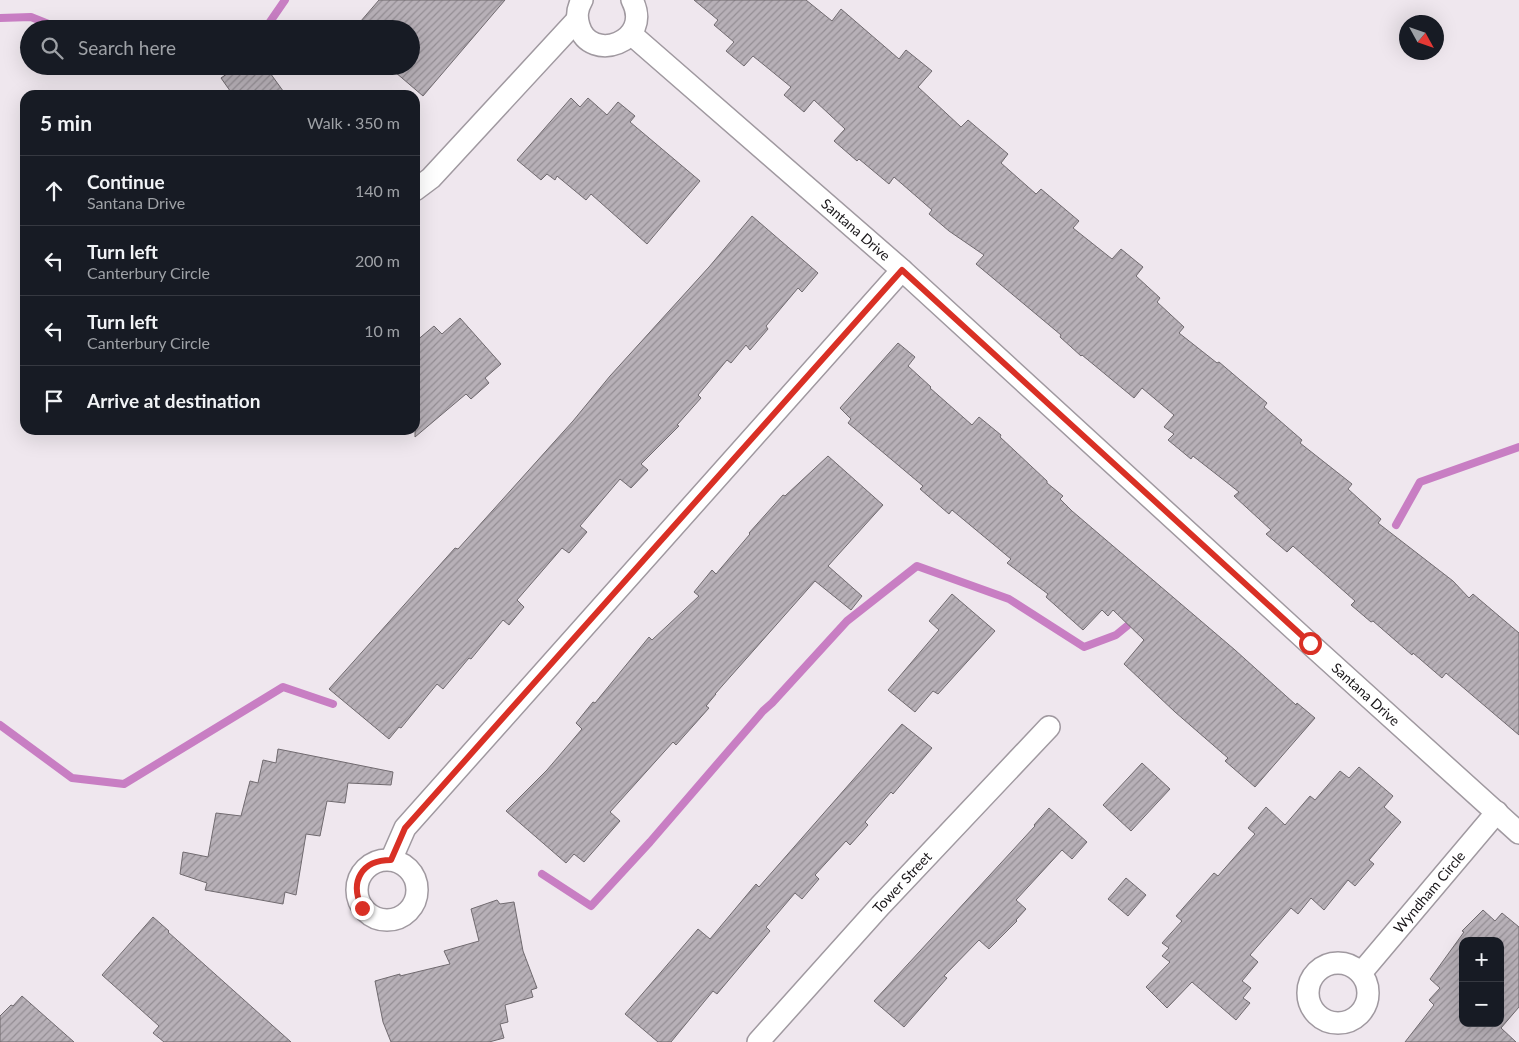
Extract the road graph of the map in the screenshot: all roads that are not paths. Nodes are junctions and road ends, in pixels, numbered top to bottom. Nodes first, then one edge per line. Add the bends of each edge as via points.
1 (632, 0) edge
2 (580, 10) edge
3 (631, 34) junction
4 (420, 186) edge
5 (902, 270) junction
6 (1049, 727) dead end
7 (1497, 812) junction
8 (1519, 833) edge
9 (391, 860) dead end
10 (1361, 973) dead end
11 (758, 1042) edge

1 - 3 street via 637,16
2 - 3 street via 580,30 594,43 614,45
2 - 4 street via 431,178
3 - 5 street, Santana Drive
5 - 7 street, Santana Drive
5 - 9 street via 405,828
6 - 11 street, Tower Street via 880,906
7 - 8 street, Santana Drive
7 - 10 street, Wyndham Circle

